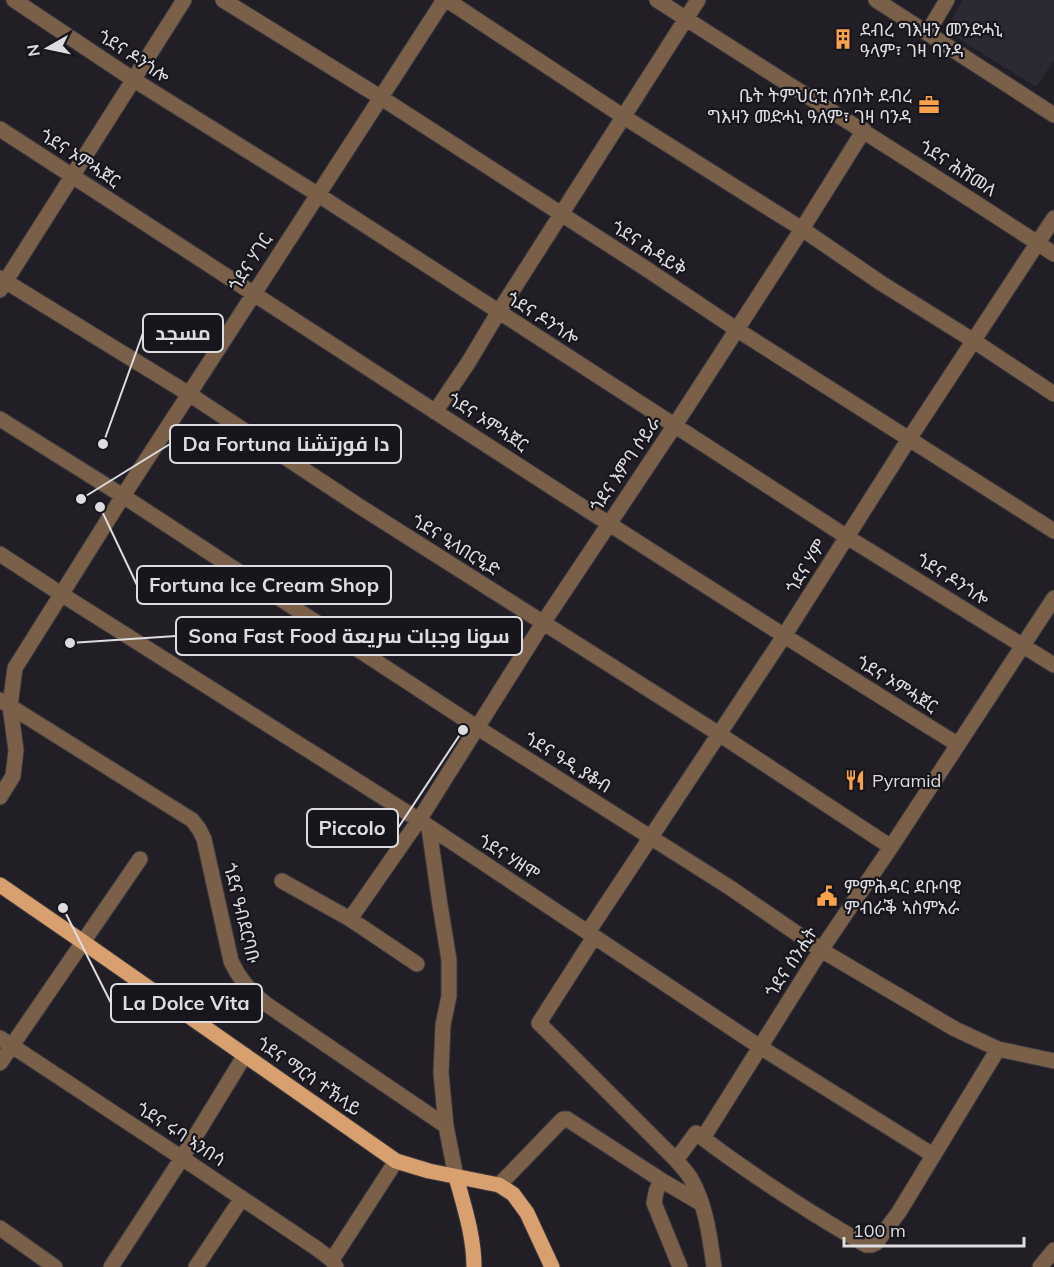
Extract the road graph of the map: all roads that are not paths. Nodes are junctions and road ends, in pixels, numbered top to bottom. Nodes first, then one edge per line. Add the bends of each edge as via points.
1 (14, 0) edge
2 (184, 0) edge
3 (223, 0) edge
4 (445, 0) edge
5 (657, 0) edge
6 (698, 0) edge
7 (876, 0) edge
8 (947, 0) edge
9 (686, 18) junction
10 (928, 32) junction
11 (134, 80) junction
12 (380, 97) junction
13 (1054, 115) edge
14 (624, 117) junction
15 (0, 129) edge
16 (864, 130) junction
17 (73, 176) junction
18 (317, 194) junction
19 (561, 214) junction
20 (1054, 218) edge
21 (802, 229) junction
22 (1038, 243) junction
23 (1054, 254) edge
24 (2, 284) edge
25 (254, 294) junction
26 (498, 313) junction
27 (736, 329) junction
28 (974, 340) junction
29 (189, 394) junction
30 (1054, 394) edge
31 (435, 412) junction
32 (0, 419) edge
33 (675, 424) junction
34 (909, 439) junction
35 (123, 496) junction
36 (609, 523) junction
37 (1054, 531) edge
38 (848, 537) junction
39 (0, 554) edge
40 (61, 594) junction
41 (1054, 598) edge
42 (543, 623) junction
43 (784, 636) junction
44 (1023, 646) junction
45 (1054, 665) edge
46 (15, 668) junction
47 (0, 676) edge
48 (5, 703) edge
49 (478, 728) junction
50 (719, 734) junction
51 (957, 744) junction
52 (0, 797) edge
53 (424, 824) junction
54 (651, 838) junction
55 (891, 847) junction
56 (140, 860) dead end
57 (282, 881) dead end
58 (0, 885) edge
59 (350, 920) junction
60 (591, 934) junction
61 (83, 942) junction
62 (821, 950) junction
63 (417, 964) dead end
64 (6, 1042) edge
65 (760, 1047) junction
66 (998, 1049) junction
67 (245, 1055) junction
68 (1054, 1061) edge
69 (0, 1063) edge
70 (446, 1126) junction
71 (699, 1135) junction
72 (933, 1155) junction
73 (182, 1158) junction
74 (396, 1161) junction
75 (676, 1161) junction
76 (456, 1177) junction
77 (661, 1180) junction
78 (499, 1185) junction
79 (242, 1198) junction
80 (702, 1204) junction
81 (3, 1232) edge
82 (1054, 1251) edge
83 (334, 1264) edge
84 (55, 1267) edge
85 (111, 1267) edge
86 (196, 1267) edge
87 (474, 1267) edge
88 (552, 1267) edge
89 (680, 1267) edge
90 (714, 1267) edge
91 (1040, 1267) edge

1 - 11 street, ጎደና ዶንጎሎ
2 - 11 street
3 - 12 street, ጎደና ሕዳይቅ
4 - 12 street, ጎደና ሃገር
4 - 14 street
5 - 9 street, ጎደና ሕሽመለ
6 - 9 street
7 - 10 street
8 - 10 street
9 - 14 street
9 - 16 street, ጎደና ሕሽመለ
10 - 13 street
11 - 17 street
11 - 18 street, ጎደና ዶንጎሎ
12 - 18 street, ጎደና ሃገር
12 - 19 street, ጎደና ሕዳይቅ
14 - 19 street
14 - 21 street
15 - 17 street, ጎደና ኦምሓጀር
16 - 21 street, ጎደና እምባ ሶይራ
16 - 22 street, ጎደና ሕሽመለ
17 - 24 street
17 - 25 street, ጎደና ኦምሓጀር
18 - 25 street, ጎደና ሃገር
18 - 26 street, ጎደና ዶንጎሎ
19 - 26 street
19 - 27 street, ጎደና ሕዳይቅ
20 - 22 street, ጎደና ሃም
21 - 27 street, ጎደና እምባ ሶይራ
21 - 28 street
22 - 23 street, ጎደና ሕሽመለ
22 - 28 street, ጎደና ሃም
24 - 29 street, ጎደና ዒላበርዒድ
25 - 29 street, ጎደና ሃገር
25 - 31 street, ጎደና ኦምሓጀር
26 - 31 street
26 - 33 street, ጎደና ዶንጎሎ
27 - 33 street, ጎደና እምባ ሶይራ
27 - 34 street, ጎደና ሕዳይቅ
28 - 30 street
28 - 34 street, ጎደና ሃም
29 - 35 street, ጎደና ሃገር
29 - 42 street, ጎደና ዒላበርዒድ
31 - 36 street, ጎደና ኦምሓጀር
32 - 35 street, ጎደና ዓዲ ያቆብ
33 - 36 street, ጎደና እምባ ሶይራ
33 - 38 street, ጎደና ዶንጎሎ
34 - 37 street, ጎደና ሕዳይቅ
34 - 38 street, ጎደና ሃም
35 - 40 street, ጎደና ሃገር
35 - 49 street, ጎደና ዓዲ ያቆብ
36 - 42 street, ጎደና እምባ ሶይራ
36 - 43 street, ጎደና ኦምሓጀር
38 - 43 street, ጎደና ሃም
38 - 44 street, ጎደና ዶንጎሎ
39 - 40 street, ጎደና ሃዘሞ
40 - 46 street, ጎደና ሃገር
40 - 53 street, ጎደና ሃዘሞ
41 - 44 street, ጎደና ሰንሒት
42 - 49 street, ጎደና እምባ ሶይራ
42 - 50 street, ጎደና ዒላበርዒድ
43 - 50 street, ጎደና ሃም
43 - 51 street, ጎደና ኦምሓጀር
44 - 45 street, ጎደና ዶንጎሎ
44 - 51 street, ጎደና ሰንሒት
46 - 47 street
46 - 48 street
48 - 52 street via 16,750 13,776
48 - 70 street, ጎደና ዓብደርባቡ via 192,820 204,839 231,961 239,978 266,1004
49 - 53 street, ጎደና እምባ ሶይራ
49 - 54 street, ጎደና ዓዲ ያቆብ
50 - 54 street, ጎደና ሃም
50 - 55 street, ጎደና ዒላበርዒድ
51 - 55 street, ጎደና ሰንሒት
53 - 59 street, ጎደና እምባ ሶይራ
53 - 60 street, ጎደና ሃዘሞ
53 - 70 street via 449,960 441,1073
54 - 60 street, ጎደና ሃም
54 - 62 street, ጎደና ዓዲ ያቆብ
55 - 62 street, ጎደና ሰንሒት
56 - 61 street
57 - 59 street
58 - 61 main road, ጎደና ማርሳ ተኽላይ
59 - 63 street
60 - 65 street, ጎደና ሃዘሞ
60 - 75 street, ጎደና ሃም via 539,1023
61 - 64 street
61 - 67 main road, ጎደና ማርሳ ተኽላይ
62 - 65 street, ጎደና ሰንሒት
62 - 66 street, ጎደና ዓዲ ያቆብ via 955,1029
64 - 69 street
64 - 73 street, ጎደና ሩባ ኣንበሳ
65 - 71 street, ጎደና ሰንሒት
65 - 72 street, ጎደና ሃዘሞ
66 - 68 street, ጎደና ዓዲ ያቆብ
66 - 72 street
67 - 73 street
67 - 74 main road, ጎደና ማርሳ ተኽላይ
70 - 76 street
71 - 72 street via 786,1196 866,1245 876,1243
71 - 75 street, ጎደና ሰንሒት
73 - 79 street, ጎደና ሩባ ኣንበሳ
73 - 85 street
74 - 76 main road, ጎደና ማርሳ ተኽላይ
74 - 83 street
75 - 80 street via 691,1179
76 - 78 main road, ጎደና ማርሳ ተኽላይ
76 - 87 main road via 467,1215
77 - 78 street via 563,1119
77 - 80 street
77 - 89 street via 654,1203
78 - 88 main road via 513,1194 527,1213
79 - 83 street, ጎደና ሩባ ኣንበሳ
79 - 86 street
80 - 90 street
81 - 84 street
82 - 91 street

